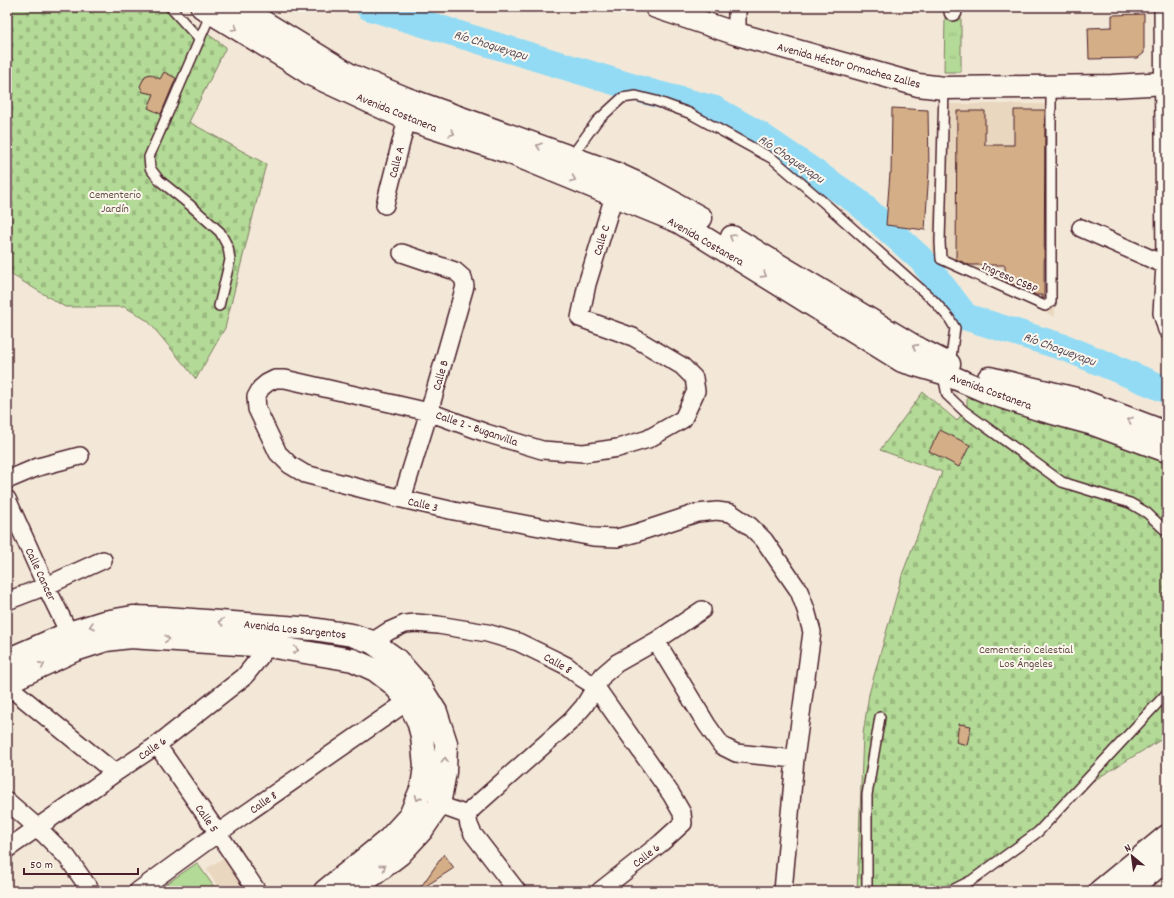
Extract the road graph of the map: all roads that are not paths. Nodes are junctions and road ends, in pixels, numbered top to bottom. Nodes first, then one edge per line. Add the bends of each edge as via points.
1 (170, 7) edge
2 (239, 7) edge
3 (656, 7) edge
4 (737, 7) edge
5 (1162, 7) edge
6 (206, 10) edge
7 (737, 34) junction
8 (200, 40) junction
9 (1165, 83) edge
10 (1051, 86) junction
11 (944, 88) junction
12 (408, 119) junction
13 (571, 157) junction
14 (614, 196) junction
15 (385, 205) dead end
16 (1082, 228) dead end
17 (402, 253) dead end
18 (1165, 265) junction
19 (219, 306) dead end
20 (1167, 330) edge
21 (947, 369) junction
22 (256, 396) joint
23 (691, 403) joint
24 (429, 412) junction
25 (1167, 433) edge
26 (1167, 451) edge
27 (80, 456) dead end
28 (7, 480) edge
29 (7, 499) edge
30 (402, 499) junction
31 (1167, 532) edge
32 (104, 560) dead end
33 (46, 586) junction
34 (7, 601) edge
35 (702, 610) dead end
36 (271, 636) junction
37 (72, 641) junction
38 (656, 641) junction
39 (372, 642) junction
40 (7, 660) edge
41 (7, 684) edge
42 (595, 686) junction
43 (1167, 693) edge
44 (408, 701) junction
45 (880, 717) dead end
46 (157, 745) junction
47 (796, 759) junction
48 (115, 773) junction
49 (7, 801) edge
50 (438, 805) junction
51 (682, 814) joint
52 (468, 815) junction
53 (38, 828) junction
54 (218, 833) junction
55 (1167, 836) edge
56 (7, 849) edge
57 (1167, 859) edge
58 (1106, 889) edge
59 (92, 891) edge
60 (138, 891) edge
61 (257, 891) edge
62 (325, 891) edge
63 (352, 891) edge
64 (517, 891) edge
65 (600, 891) edge
66 (783, 891) edge
67 (867, 891) edge
68 (950, 891) edge
69 (1128, 891) edge

1 - 8 lane
13 -> 2 main road, Avenida Costanera via 405,98 350,75
3 - 7 main road, Avenida Héctor Ormachea Zalles
4 - 7 street
5 - 9 street
6 - 8 lane
6 -> 12 main road, Avenida Costanera via 312,75
7 - 11 main road, Avenida Héctor Ormachea Zalles via 918,85
8 - 19 lane via 149,157 150,168 159,180 220,232 228,247 230,260
9 - 10 main road, Avenida Héctor Ormachea Zalles
9 - 18 street
10 - 11 main road, Avenida Héctor Ormachea Zalles
10 - 11 lane, Ingreso CSBP via 1051,302 1045,306 941,259
12 -> 14 main road, Avenida Costanera via 508,152
12 - 15 street, Calle A
21 -> 13 main road, Avenida Costanera via 917,348 697,216 612,172
13 - 21 lane via 596,121 622,98 636,96 689,113 773,159 934,301 949,318 955,328
14 -> 21 main road, Avenida Costanera via 679,222 902,360
14 - 23 street, Calle C via 587,284 580,318 633,337 682,366 694,378 696,391
16 - 18 street
17 - 24 street, Calle B via 460,274 464,282 465,290
18 - 20 street via 1162,313
25 -> 21 main road, Avenida Costanera via 1080,400
21 - 26 main road, Avenida Costanera via 997,395 1093,424
21 - 31 lane via 947,394 964,412 1062,482 1130,503 1147,513
22 - 24 street, Calle 2 - Buganvilla via 267,383 275,379 285,379
22 - 30 street, Calle 3 via 257,409 278,453 290,465 305,474
23 - 24 street, Calle 2 - Buganvilla via 683,419 648,439 618,448 584,453 542,450
24 - 30 street, Calle B
27 - 28 street via 38,467
29 - 33 street, Calle Cancer
30 - 47 street, Calle 3 via 593,537 617,538 697,513 731,513 764,540 783,567 799,591 812,632
32 - 33 street
33 - 34 street
33 - 37 street, Calle Cancer
35 - 38 street
36 - 37 main road, Avenida Los Sargentos via 165,618 133,617 104,622
36 - 39 main road, Avenida Los Sargentos via 313,629 352,635
36 -> 44 main road, Avenida Los Sargentos via 353,660 375,670 392,683
36 - 46 street, Calle 6 via 244,677
37 - 40 main road, Avenida Los Sargentos
41 -> 37 main road, Avenida Los Sargentos
38 - 42 street via 617,664 603,675
38 - 47 street via 722,746 736,753
39 - 42 street, Calle 8 via 405,624 416,623 487,633 518,642 567,666
50 -> 39 main road, Avenida Los Sargentos via 445,772 446,743 436,712 419,685 396,659
41 - 48 street
42 - 51 street, Calle 8 via 658,775
42 - 52 street via 584,706 571,721
43 - 68 lane via 1038,832 972,880
44 - 54 street, Calle 8
44 -> 62 main road, Avenida Los Sargentos via 422,736 425,766 422,787 410,816 389,839
45 - 67 lane via 867,795
46 - 48 street, Calle 6
46 - 54 street, Calle 5
47 - 66 street, Calle 3
48 - 53 street, Calle 6
49 - 53 street
50 - 52 street
63 -> 50 main road, Avenida Los Sargentos via 400,854 422,830
51 - 65 street, Calle 6 via 683,822 671,834
52 - 64 street via 472,834
53 - 56 street, Calle 6
53 - 59 street via 67,857
54 - 60 street, Calle 8
54 - 61 street, Calle 5
55 - 58 main road
57 - 69 main road

